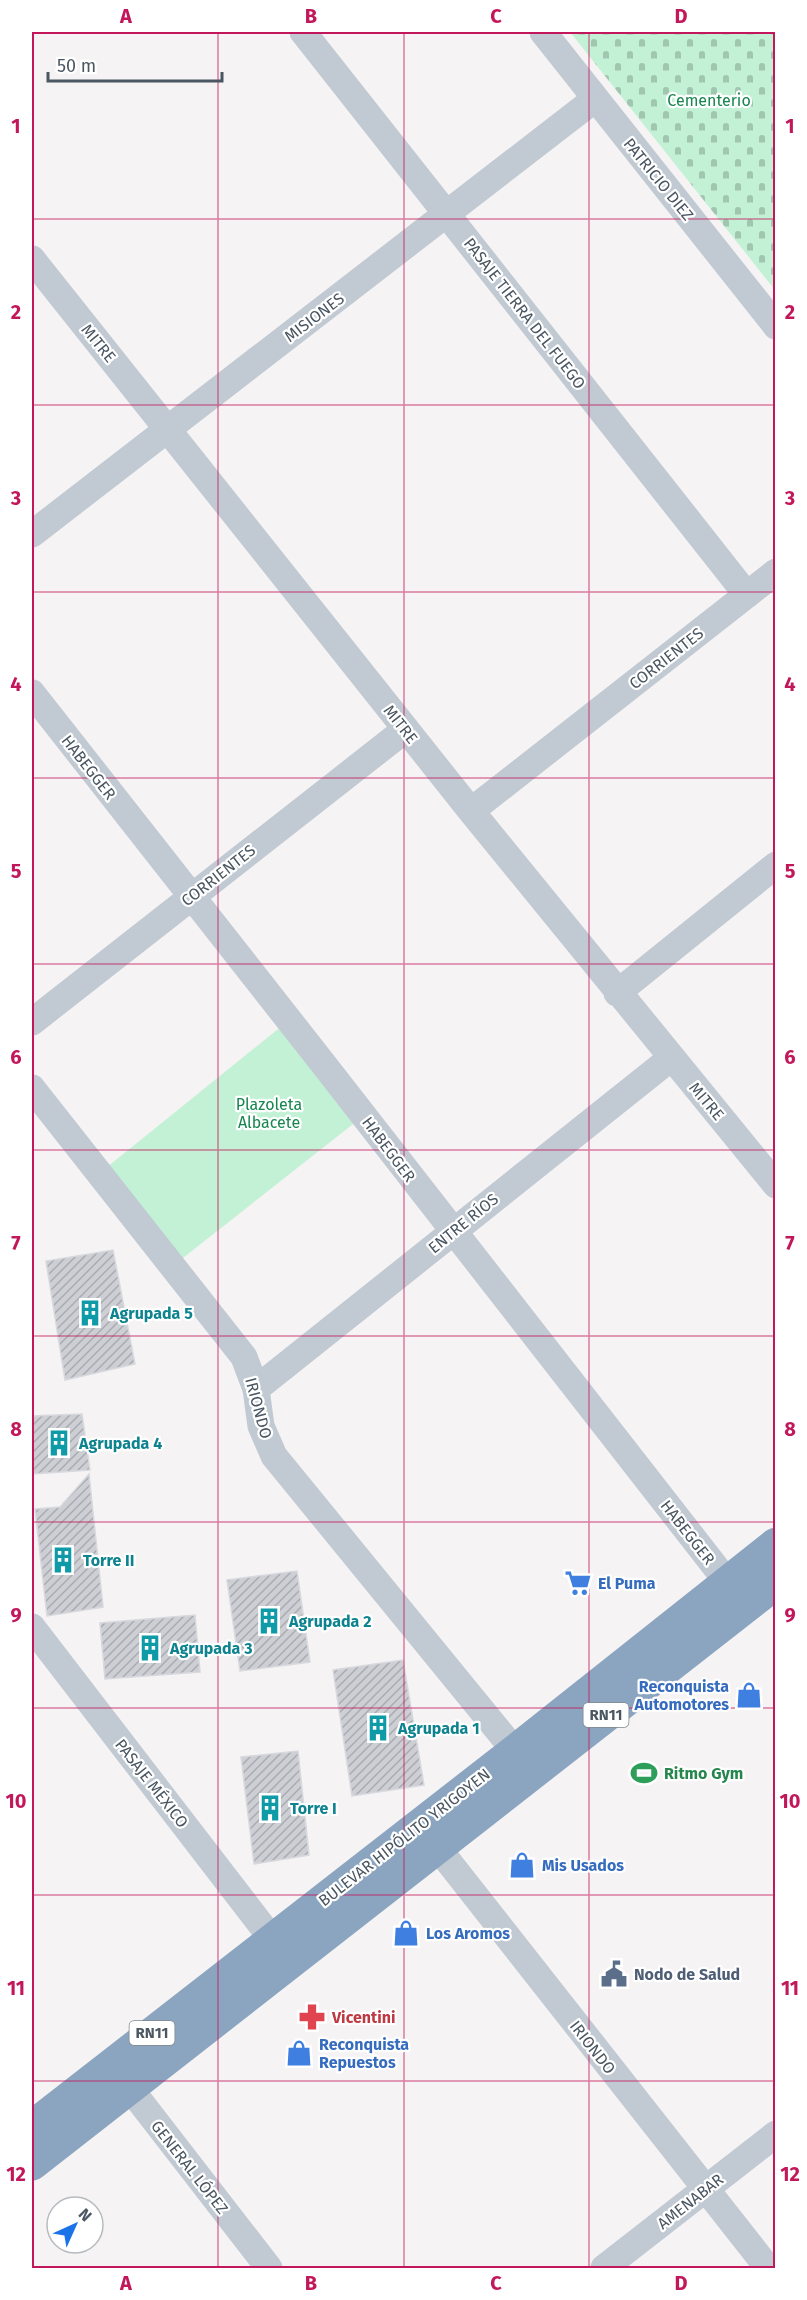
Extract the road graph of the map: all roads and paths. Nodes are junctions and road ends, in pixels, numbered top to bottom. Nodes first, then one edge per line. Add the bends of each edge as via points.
1 (303, 32) edge
2 (543, 32) edge
3 (595, 99) junction
4 (447, 214) junction
5 (32, 259) edge
6 (776, 326) edge
7 (167, 429) junction
8 (32, 534) edge
9 (776, 572) edge
10 (747, 595) junction
11 (32, 693) edge
12 (406, 729) junction
13 (471, 811) junction
14 (776, 866) edge
15 (192, 896) junction
16 (617, 993) junction
17 (32, 1022) edge
18 (671, 1058) junction
19 (32, 1088) edge
20 (776, 1185) edge
21 (452, 1231) junction
22 (256, 1389) junction
23 (776, 1544) edge
24 (776, 1583) edge
25 (736, 1594) junction
26 (32, 1627) edge
27 (515, 1751) junction
28 (428, 1836) junction
29 (272, 1939) junction
30 (120, 2076) junction
31 (32, 2127) edge
32 (776, 2134) edge
33 (32, 2164) edge
34 (705, 2189) junction
35 (269, 2268) edge
36 (604, 2268) edge
37 (768, 2268) edge

1 - 4 street, PASAJE TIERRA DEL FUEGO
2 - 3 street, PATRICIO DIEZ
3 - 4 street, MISIONES
3 - 6 street, PATRICIO DIEZ
4 - 7 street, MISIONES
4 - 10 street, PASAJE TIERRA DEL FUEGO
5 - 7 street, MITRE
7 - 8 street, MISIONES
7 - 12 street, MITRE
9 - 10 street, CORRIENTES
10 - 13 street, CORRIENTES
11 - 15 street, HABEGGER
12 - 13 street, MITRE
12 - 15 street, CORRIENTES
13 - 16 street, MITRE
14 - 16 street
15 - 17 street, CORRIENTES
15 - 21 street, HABEGGER
16 - 18 street, MITRE
18 - 20 street, MITRE
18 - 21 street, ENTRE RÍOS
19 - 22 street, IRIONDO via 244,1357
21 - 22 street, ENTRE RÍOS
21 - 25 street, HABEGGER
22 - 27 street, IRIONDO via 261,1426 274,1456
23 - 25 highway, BULEVAR HIPÓLITO YRIGOYEN / RN11
24 - 25 highway, BULEVAR HIPÓLITO YRIGOYEN / RN11
25 - 27 highway, BULEVAR HIPÓLITO YRIGOYEN / RN11
25 - 28 highway, BULEVAR HIPÓLITO YRIGOYEN / RN11
26 - 29 street, PASAJE MÉXICO
27 - 28 highway, BULEVAR HIPÓLITO YRIGOYEN / RN11
28 - 29 highway, BULEVAR HIPÓLITO YRIGOYEN / RN11
28 - 30 highway, BULEVAR HIPÓLITO YRIGOYEN / RN11
28 - 34 street, IRIONDO
29 - 30 highway, BULEVAR HIPÓLITO YRIGOYEN / RN11
30 - 31 highway, BULEVAR HIPÓLITO YRIGOYEN / RN11
30 - 33 highway, BULEVAR HIPÓLITO YRIGOYEN / RN11
30 - 35 street, GENERAL LÓPEZ
32 - 34 street, AMENABAR
34 - 36 street, AMENABAR
34 - 37 street, IRIONDO

